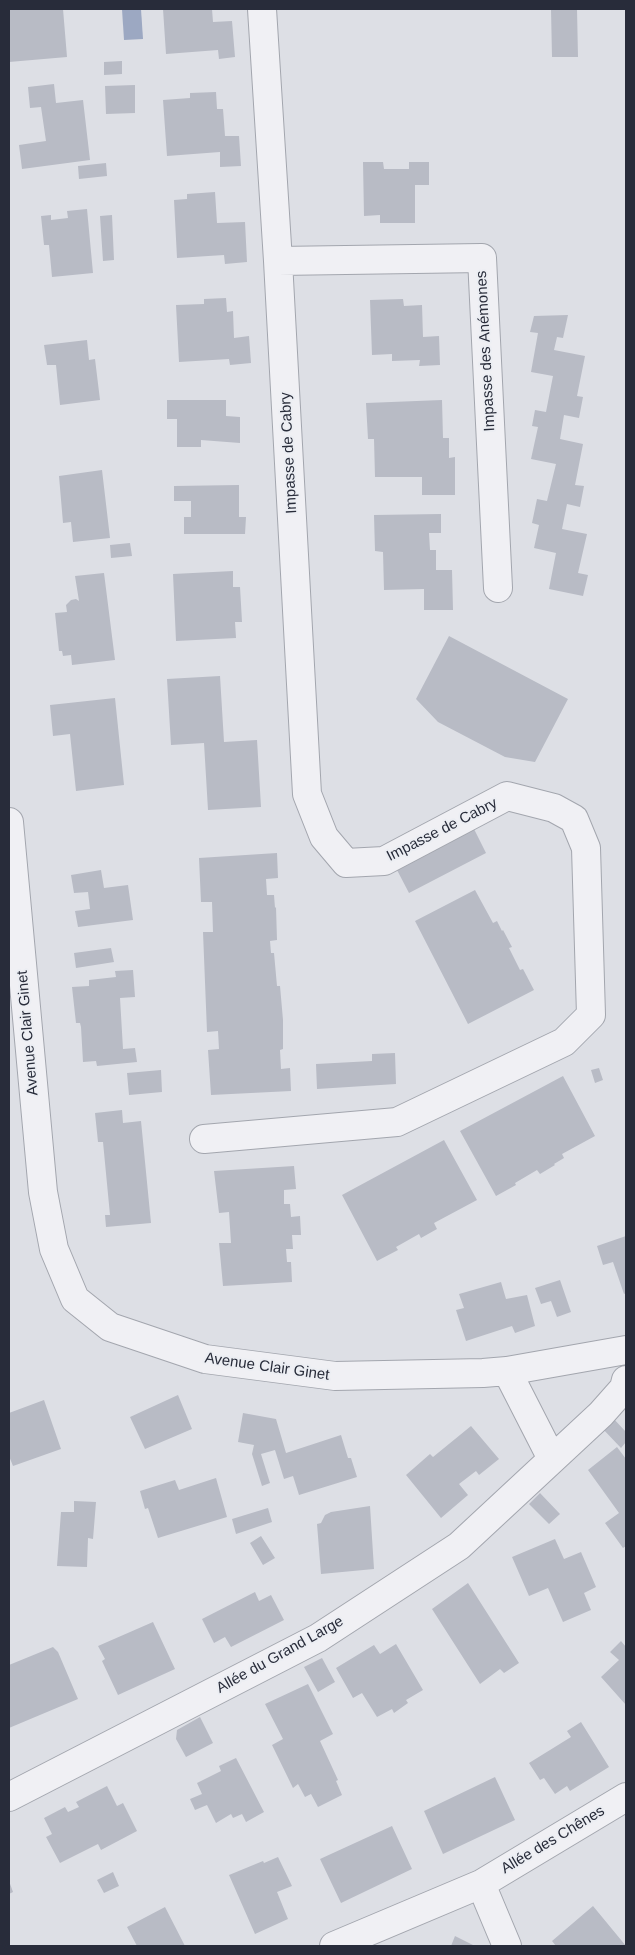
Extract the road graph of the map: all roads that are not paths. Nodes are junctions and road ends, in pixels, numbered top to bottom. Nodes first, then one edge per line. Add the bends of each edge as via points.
1 (262, 9) edge
2 (278, 261) junction
3 (498, 588) dead end
4 (9, 822) edge
5 (204, 1138) dead end
6 (626, 1350) edge
7 (507, 1371) junction
8 (626, 1380) edge
9 (552, 1459) junction
10 (9, 1797) edge
11 (626, 1797) edge
12 (481, 1884) junction
13 (334, 1946) edge
14 (508, 1946) edge

1 - 2 street, Impasse de Cabry
2 - 3 street, Impasse des Anémones via 482,258
2 - 5 street, Impasse de Cabry via 307,794 324,837 346,863 384,861 507,796 554,808 574,819 586,848 591,1015 564,1042 397,1122
4 - 7 street, Avenue Clair Ginet via 43,1192 54,1249 75,1299 110,1327 205,1359 335,1376
6 - 7 street, Avenue Clair Ginet
7 - 9 street
8 - 9 street, Allée du Grand Large via 624,1388 601,1414
9 - 10 street, Allée du Grand Large via 459,1546 318,1638
11 - 12 street, Allée des Chênes
12 - 13 street, Allée des Chênes
12 - 14 street

